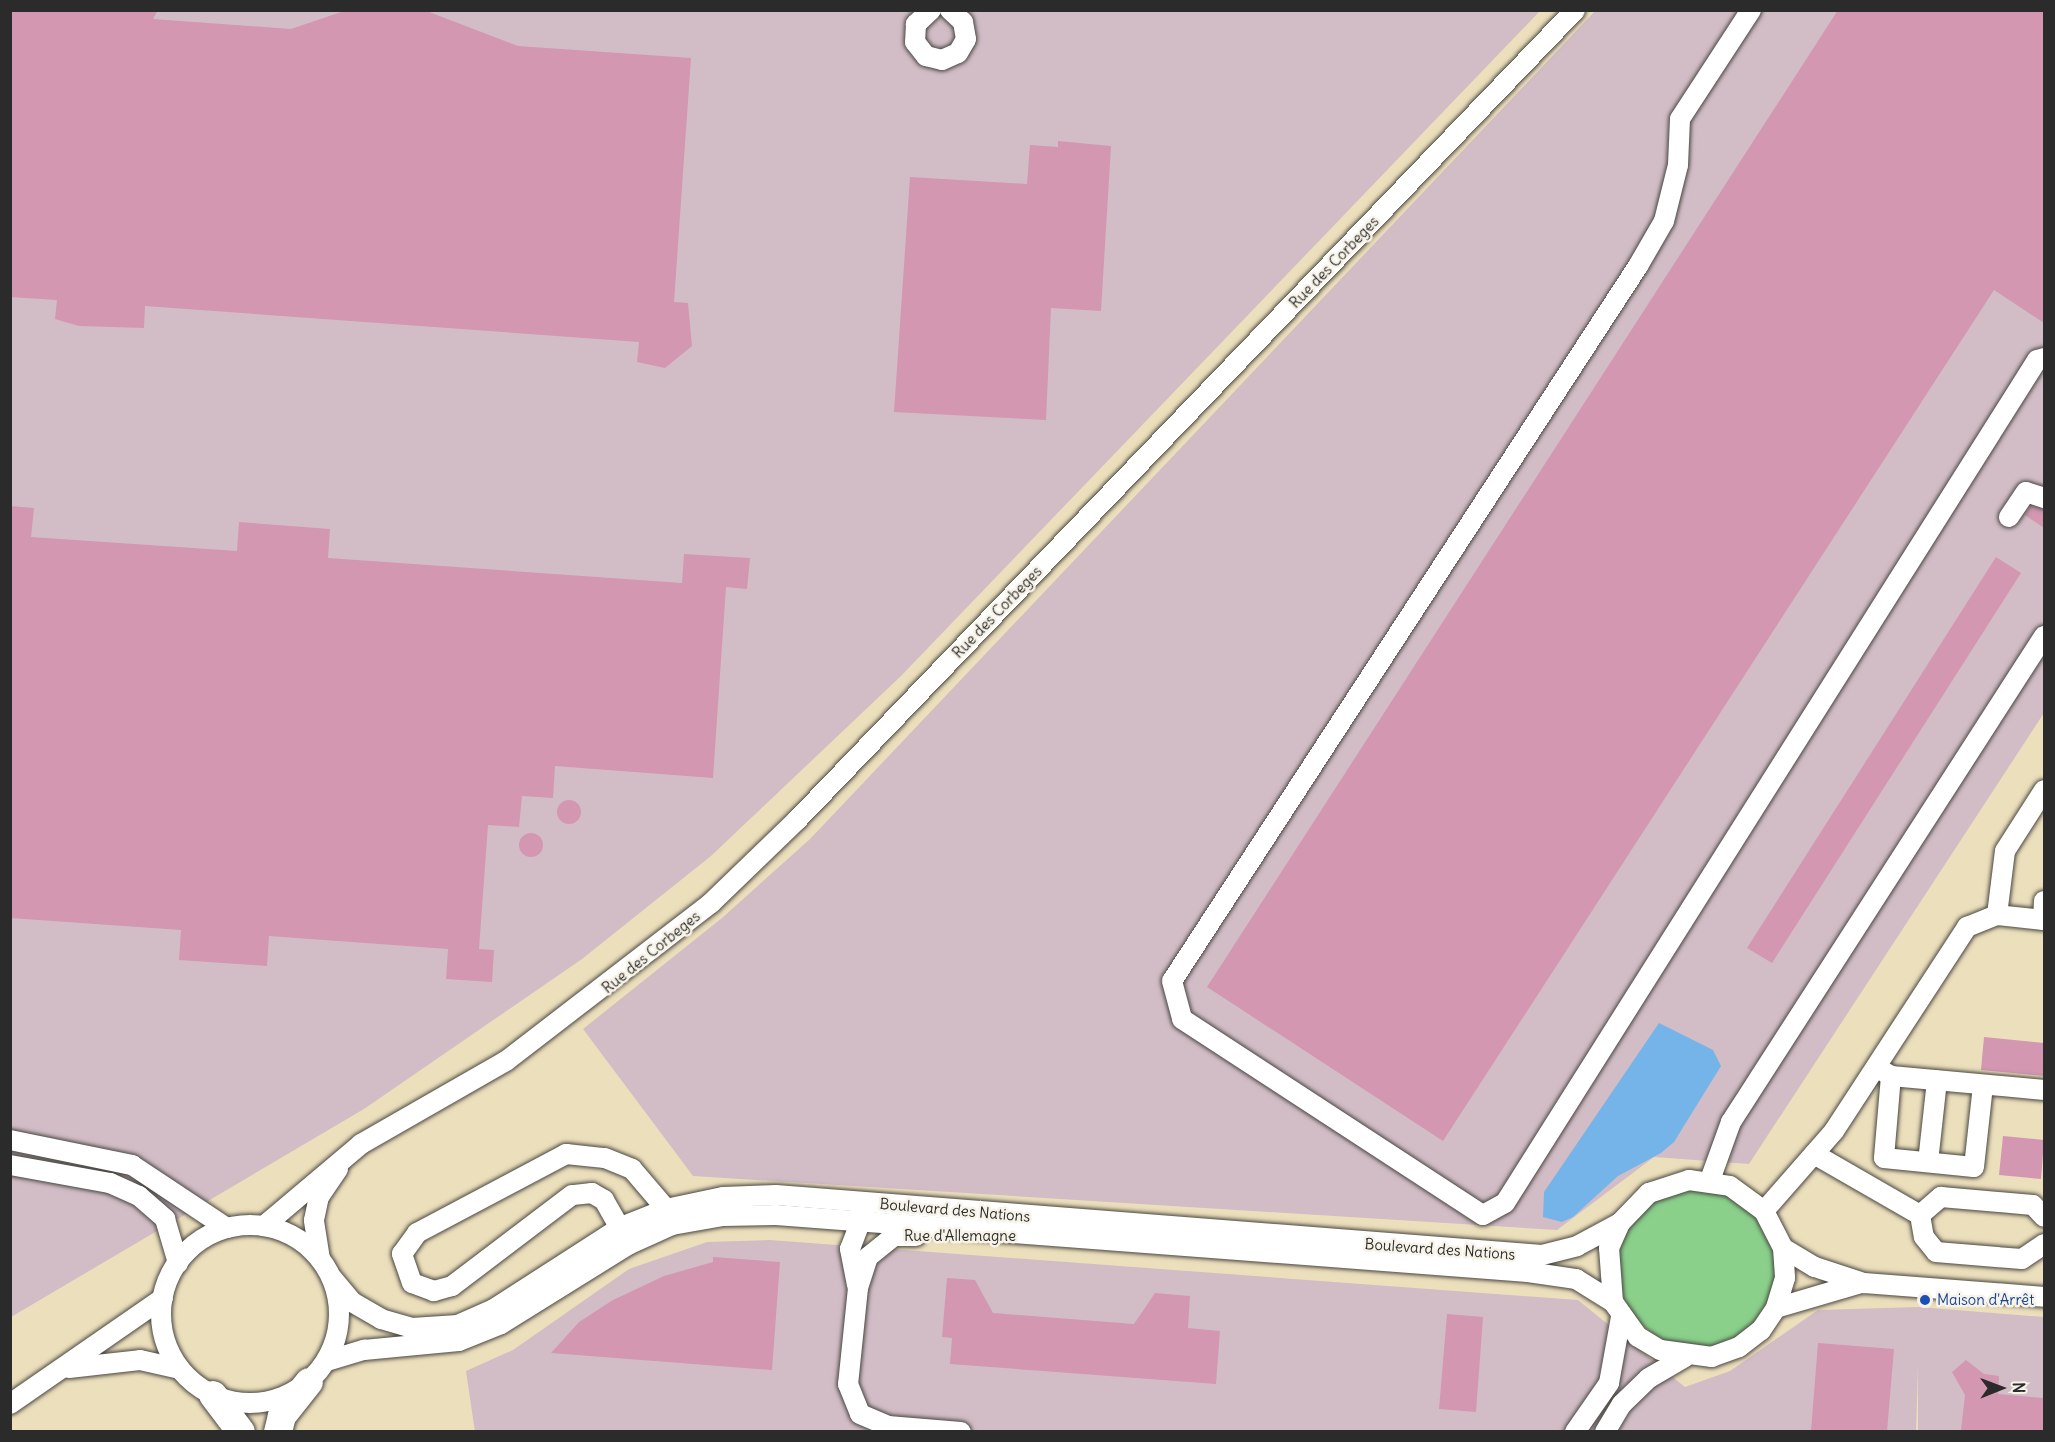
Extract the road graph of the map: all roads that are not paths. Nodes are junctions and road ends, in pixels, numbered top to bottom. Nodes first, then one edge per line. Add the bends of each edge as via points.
1 (950, 10) edge
2 (1575, 10) edge
3 (1751, 10) edge
4 (920, 13) edge
5 (2044, 358) edge
6 (2044, 498) edge
7 (2009, 517) dead end
8 (2044, 636) edge
9 (2044, 790) edge
10 (2044, 914) edge
11 (1997, 915) junction
12 (1883, 1072) junction
13 (1937, 1080) junction
14 (1983, 1085) junction
15 (2044, 1090) edge
16 (10, 1140) edge
17 (361, 1144) junction
18 (1814, 1154) junction
19 (1928, 1162) junction
20 (10, 1165) edge
21 (1710, 1180) junction
22 (666, 1209) junction
23 (1764, 1211) junction
24 (1022, 1215) junction
25 (1920, 1215) junction
26 (2044, 1217) edge
27 (860, 1221) junction
28 (1620, 1223) junction
29 (264, 1226) junction
30 (621, 1227) junction
31 (227, 1228) junction
32 (1056, 1236) junction
33 (2044, 1244) edge
34 (628, 1245) junction
35 (1783, 1248) junction
36 (320, 1259) junction
37 (178, 1263) junction
38 (332, 1278) junction
39 (1864, 1283) junction
40 (858, 1288) junction
41 (2044, 1297) edge
42 (163, 1298) junction
43 (1776, 1308) junction
44 (1617, 1310) junction
45 (1685, 1357) junction
46 (180, 1369) junction
47 (318, 1371) junction
48 (50, 1375) junction
49 (213, 1395) junction
50 (10, 1404) edge
51 (242, 1431) edge
52 (278, 1431) edge
53 (961, 1431) edge
54 (1575, 1431) edge
55 (1605, 1431) edge

1 - 4 street via 963,22 966,39 958,53 942,60 926,56 915,42
2 - 17 street, Rue des Corbeges via 798,820 711,903 506,1061
3 - 5 street via 1680,119 1678,165 1664,221 1172,981 1182,1019 1483,1215 1506,1203 2037,360
6 - 7 street via 2026,492
8 - 21 street via 1731,1122
9 - 11 street via 2005,851
10 - 11 street
11 - 12 street via 1967,927
12 - 13 street
12 - 18 street
12 - 19 street via 1884,1158
13 - 14 street
13 - 19 street
14 - 15 street
14 - 19 street via 1974,1167
16 - 31 street via 132,1165
17 - 29 street, Rue des Corbeges
17 - 36 street, Rue des Corbeges via 319,1197 314,1220
18 - 23 street
18 - 25 street
20 - 37 street via 110,1182 139,1196 165,1219
21 - 23 street via 1748,1196
21 - 28 street via 1668,1184 1633,1206
22 - 24 street, Boulevard des Nations via 723,1197 776,1195
22 - 30 street, Boulevard des Nations
22 - 30 street via 632,1169 605,1158 566,1154 417,1233 402,1254 412,1283 434,1291 452,1286 572,1195 592,1193 604,1200
23 - 35 street
24 - 27 street, Rue d'Allemagne via 969,1219 865,1210
24 - 28 street, Boulevard des Nations via 1542,1255 1577,1246
25 - 26 street via 1941,1197 2033,1205
25 - 33 street via 1924,1236 1936,1252 2022,1259
27 - 32 street, Boulevard des Nations
27 - 34 street, Boulevard des Nations via 723,1216 672,1225
27 - 40 street, Rue d'Allemagne via 849,1249
28 - 44 street via 1610,1248
29 - 31 street
29 - 36 street via 304,1244
30 - 34 street
30 - 38 street, Boulevard des Nations via 494,1309 458,1325 412,1328 381,1319 352,1302
31 - 37 street via 208,1236
32 - 40 street, Rue d'Allemagne via 894,1236 868,1257
32 - 44 street, Boulevard des Nations via 1528,1272 1576,1279
34 - 47 street, Boulevard des Nations via 501,1324 459,1341 364,1350
35 - 39 street via 1815,1267
35 - 43 street via 1785,1278
36 - 38 street
37 - 42 street
38 - 47 street via 339,1320
39 - 41 street
39 - 43 street
40 - 53 street, Rue d'Allemagne via 848,1383 860,1414 888,1426
42 - 46 street via 168,1347
42 - 48 street
43 - 45 street via 1761,1330 1739,1347 1712,1356
44 - 45 street via 1653,1346
44 - 54 street via 1610,1383
45 - 55 street via 1649,1378 1622,1404
46 - 48 street via 110,1359
46 - 49 street
47 - 49 street via 263,1402
47 - 52 highway via 282,1416
48 - 50 street
49 - 51 highway

